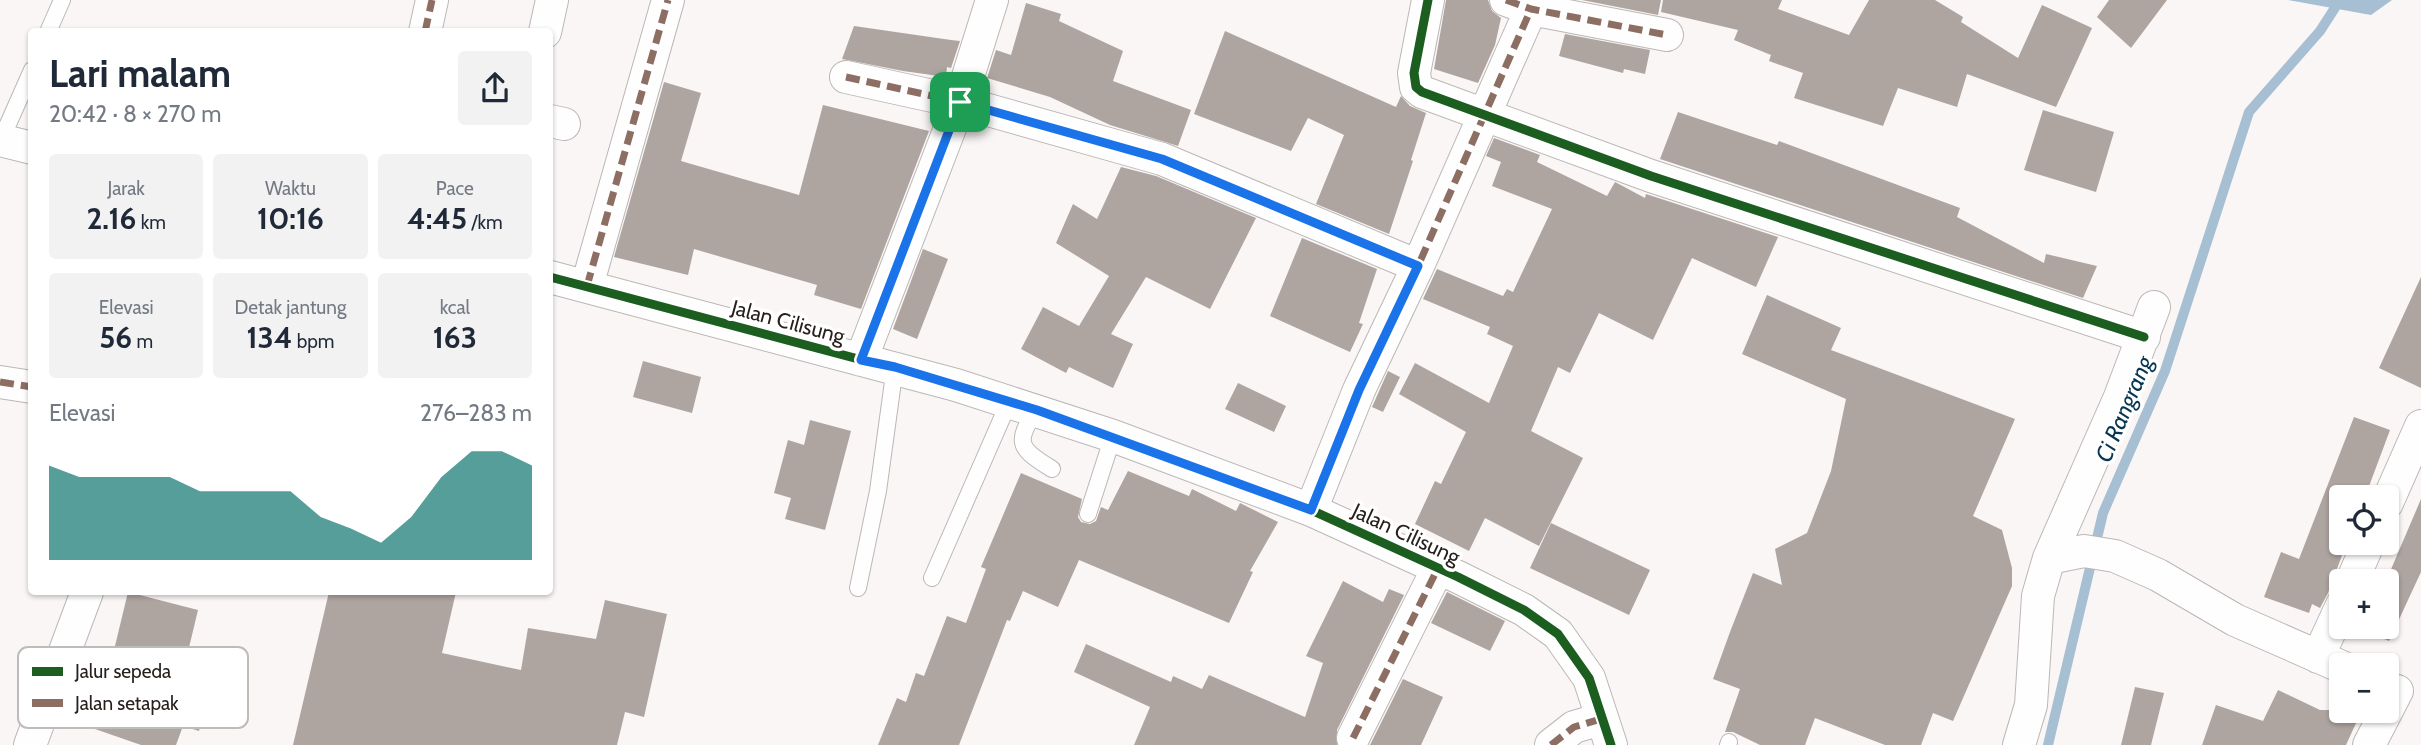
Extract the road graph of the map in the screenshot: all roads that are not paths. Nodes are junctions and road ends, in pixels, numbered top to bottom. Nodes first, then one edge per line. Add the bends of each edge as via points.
1 (62, 0) edge
2 (432, 0) edge
3 (552, 0) edge
4 (668, 0) edge
5 (992, 0) edge
6 (1428, 0) edge
7 (1519, 4) edge
8 (50, 28) edge
9 (426, 28) edge
10 (546, 28) edge
11 (1667, 35) dead end
12 (846, 77) dead end
13 (28, 79) edge
14 (960, 102) junction
15 (1483, 113) junction
16 (0, 140) edge
17 (28, 147) edge
18 (1418, 266) junction
19 (553, 278) edge
20 (587, 286) junction
21 (2154, 307) dead end
22 (2144, 337) junction
23 (861, 360) junction
24 (895, 367) junction
25 (0, 382) edge
26 (28, 386) edge
27 (1023, 406) junction
28 (2421, 426) edge
29 (1113, 436) junction
30 (1052, 469) dead end
31 (2395, 485) edge
32 (1311, 510) junction
33 (1087, 514) dead end
34 (2049, 558) junction
35 (1438, 568) junction
36 (932, 578) dead end
37 (858, 588) dead end
38 (86, 595) edge
39 (67, 647) edge
40 (2329, 662) edge
41 (2402, 691) edge
42 (36, 728) edge
43 (1606, 732) edge
44 (1353, 738) dead end
45 (30, 745) edge
46 (1551, 745) edge
47 (2019, 745) edge
48 (2370, 745) edge

1 - 8 lane
2 - 9 street
3 - 10 street
4 - 20 street
5 - 14 street
6 - 15 street via 1414,73 1416,88
7 - 11 street
7 - 15 street
12 - 14 street
13 - 16 lane
14 - 18 street via 1162,159
14 - 23 street
15 - 18 street
15 - 22 street via 1651,176
16 - 17 street
18 - 32 street via 1359,390
19 - 20 street, Jalan Cilisung
20 - 23 street, Jalan Cilisung
21 - 22 street
22 - 34 street
23 - 24 street, Jalan Cilisung
24 - 27 street, Jalan Cilisung
24 - 37 lane via 878,491
25 - 26 street
27 - 29 street, Jalan Cilisung
27 - 30 lane via 1023,447
27 - 36 lane
28 - 31 street
29 - 32 street, Jalan Cilisung
29 - 33 lane
32 - 35 street, Jalan Cilisung
34 - 40 street via 2100,553 2158,575 2235,620
34 - 47 street via 2038,596 2031,705
35 - 43 street, Jalan Cilisung via 1524,610 1558,634 1589,678
35 - 44 street, Jalan Cilisung
38 - 39 street
41 - 48 street
42 - 45 street
43 - 46 street via 1574,727

